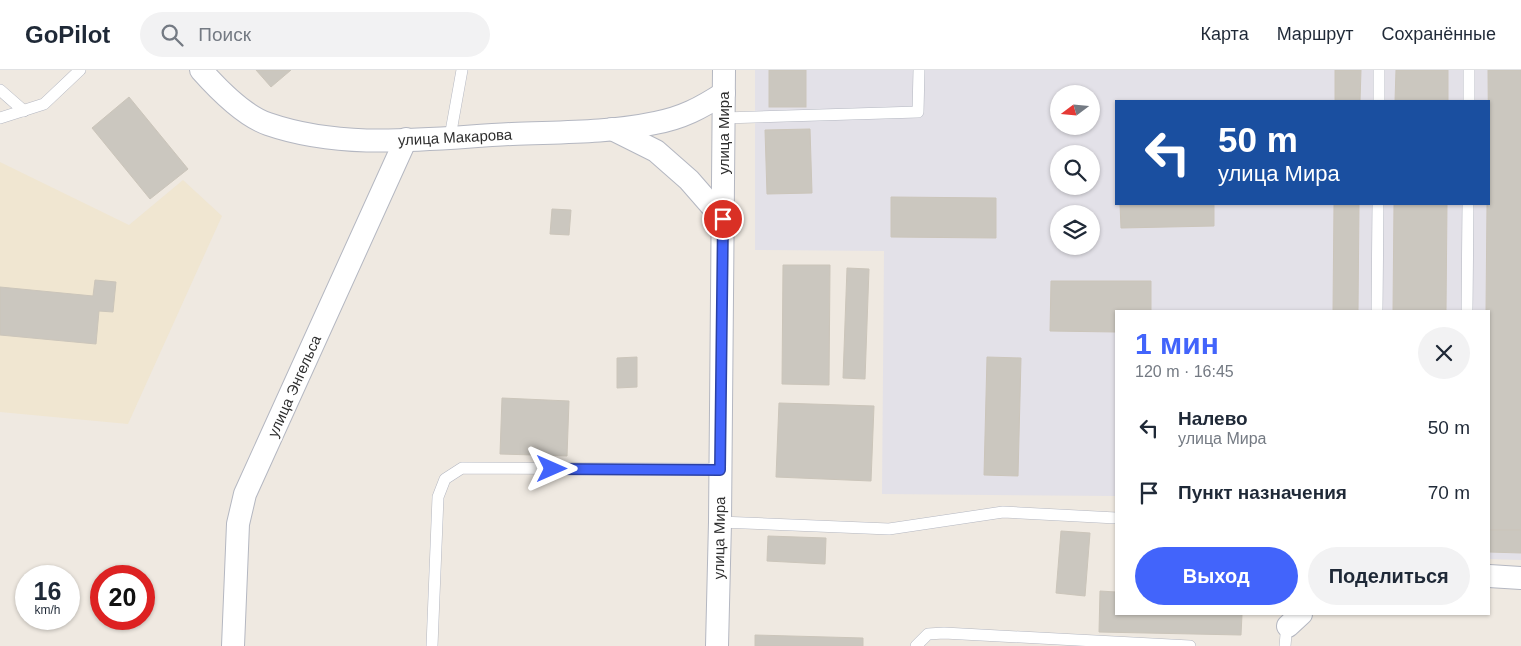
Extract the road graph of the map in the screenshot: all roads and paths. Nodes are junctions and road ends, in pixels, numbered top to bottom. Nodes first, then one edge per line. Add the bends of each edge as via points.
1 (80, 70) edge
2 (201, 70) edge
3 (462, 70) edge
4 (724, 70) edge
5 (919, 70) edge
6 (1379, 70) edge
7 (1469, 70) edge
8 (0, 90) edge
9 (724, 94) junction
10 (1379, 100) edge
11 (1469, 100) edge
12 (24, 111) junction
13 (0, 118) edge
14 (724, 118) junction
15 (612, 130) junction
16 (450, 137) junction
17 (406, 139) junction
18 (1378, 205) edge
19 (1468, 205) edge
20 (723, 219) junction
21 (1377, 310) edge
22 (1467, 310) edge
23 (720, 470) junction
24 (1115, 518) edge
25 (720, 522) junction
26 (1490, 576) edge
27 (1521, 578) edge
28 (233, 646) edge
29 (432, 646) edge
30 (717, 646) edge
31 (916, 646) edge
32 (1190, 646) edge

1 - 12 lane via 44,104
2 - 17 street, улица Макарова via 225,96 266,124 310,135 360,141
3 - 16 lane
4 - 9 street, улица Мира
5 - 14 lane via 918,112
6 - 10 lane
7 - 11 lane
8 - 12 lane
9 - 14 street, улица Мира
9 - 15 street, улица Макарова via 696,112
12 - 13 lane
14 - 20 street, улица Мира
15 - 16 street, улица Макарова
15 - 20 street via 656,151 689,180
16 - 17 street, улица Макарова
17 - 28 street, улица Энгельса via 245,494 238,524
18 - 21 lane
19 - 22 lane
20 - 23 street, улица Мира
23 - 25 street, улица Мира
23 - 29 lane via 462,468 445,479 438,498
24 - 25 lane via 1003,512 889,529
25 - 30 street, улица Мира
26 - 27 street
31 - 32 lane via 928,634 944,632

